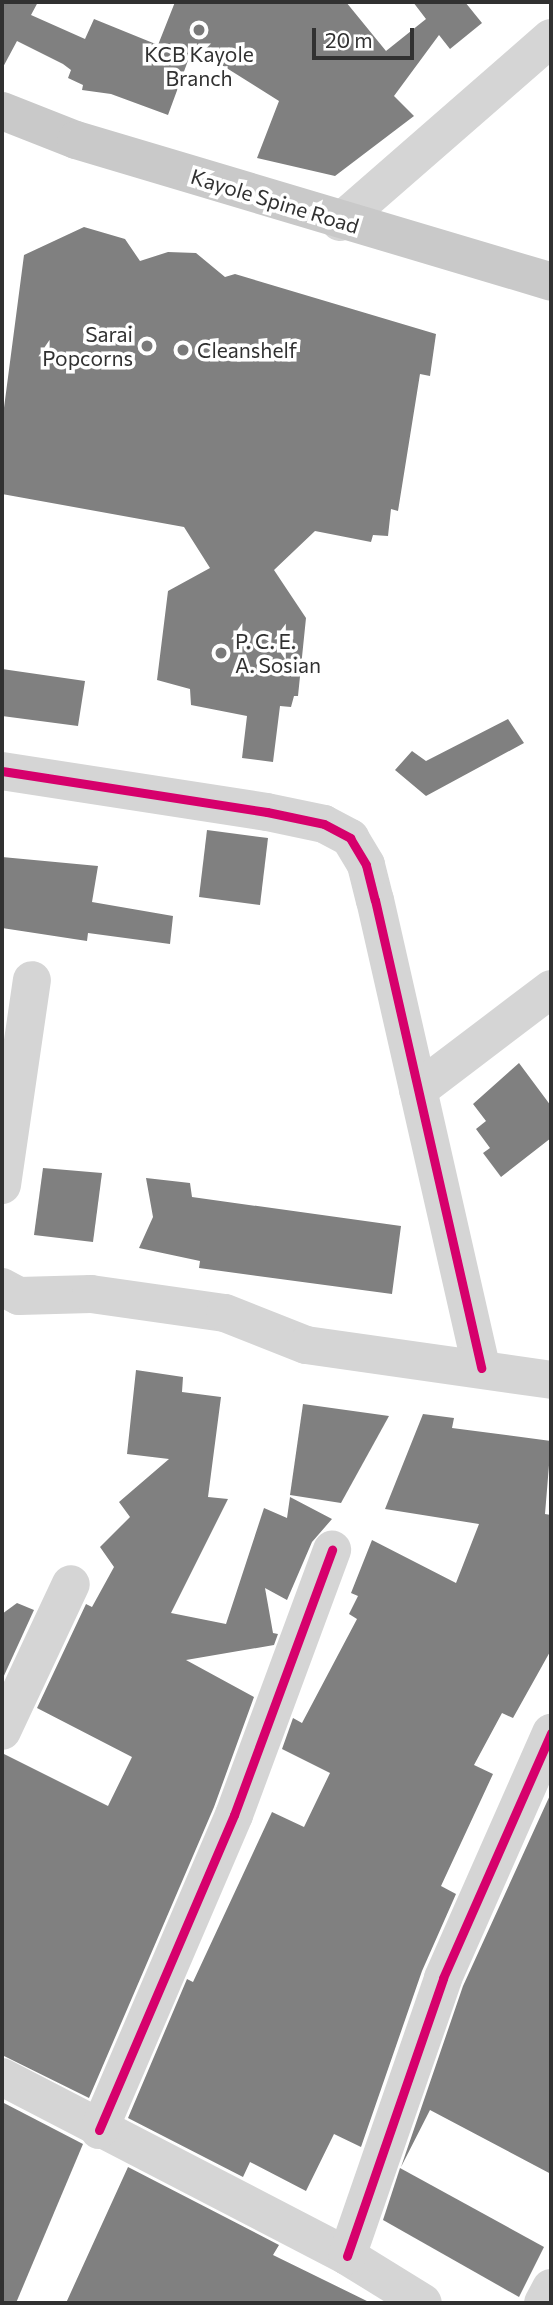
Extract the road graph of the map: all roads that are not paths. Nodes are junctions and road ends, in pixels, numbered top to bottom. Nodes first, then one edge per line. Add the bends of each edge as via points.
1 (551, 38) edge
2 (2, 111) edge
3 (340, 222) junction
4 (551, 282) edge
5 (2, 771) edge
6 (32, 980) dead end
7 (551, 989) edge
8 (418, 1090) junction
9 (2, 1185) edge
10 (2, 1287) edge
11 (481, 1368) junction
12 (551, 1380) edge
13 (332, 1550) dead end
14 (71, 1584) dead end
15 (2, 1731) edge
16 (551, 1732) edge
17 (2, 2077) edge
18 (99, 2130) junction
19 (346, 2256) junction
20 (551, 2288) edge
21 (423, 2303) edge
22 (543, 2303) edge

1 - 3 street
2 - 3 main road, Kayole Spine Road via 76,140
3 - 4 main road, Kayole Spine Road
5 - 8 street via 267,812 324,824 350,838 366,865
6 - 9 street
7 - 8 street
8 - 11 street
10 - 11 street via 19,1296 91,1294 199,1308 225,1313 306,1345
11 - 12 street
13 - 18 street via 234,1815
14 - 15 street
16 - 19 street via 443,1978
17 - 18 street
18 - 19 street
19 - 21 street
20 - 22 street

